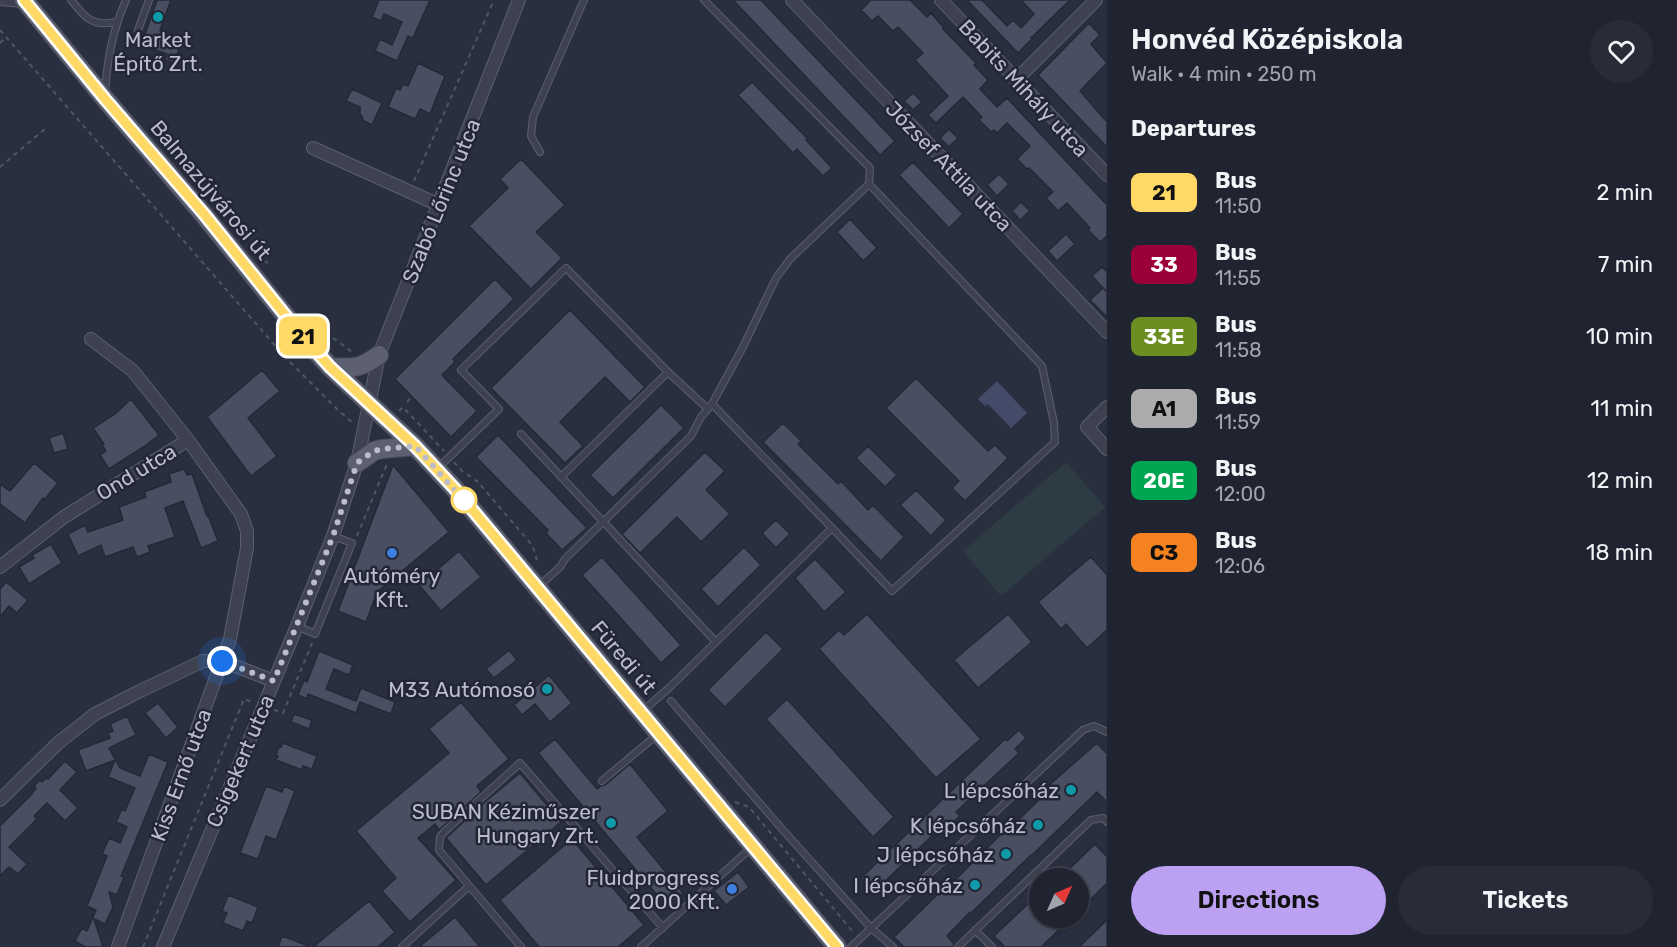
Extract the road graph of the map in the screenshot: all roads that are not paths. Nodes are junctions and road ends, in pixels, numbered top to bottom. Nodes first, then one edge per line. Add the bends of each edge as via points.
1 (71, 0) edge
2 (126, 0) edge
3 (149, 0) edge
4 (519, 0) edge
5 (584, 0) edge
6 (705, 0) edge
7 (792, 0) edge
8 (941, 0) edge
9 (1096, 0) edge
10 (0, 2) edge
11 (26, 2) edge
12 (116, 22) junction
13 (138, 30) dead end
14 (1016, 80) junction
15 (105, 99) junction
16 (313, 148) dead end
17 (540, 152) dead end
18 (1107, 176) edge
19 (869, 184) junction
20 (439, 205) junction
21 (1107, 332) edge
22 (91, 339) dead end
23 (379, 355) junction
24 (330, 367) junction
25 (668, 372) junction
26 (368, 403) junction
27 (710, 407) junction
28 (1107, 407) edge
29 (521, 434) dead end
30 (188, 440) junction
31 (415, 446) junction
32 (1107, 449) edge
33 (357, 463) junction
34 (436, 469) junction
35 (561, 477) junction
36 (603, 522) junction
37 (832, 528) junction
38 (333, 536) junction
39 (0, 567) edge
40 (542, 583) junction
41 (297, 626) junction
42 (716, 642) junction
43 (222, 661) junction
44 (274, 681) junction
45 (671, 701) dead end
46 (641, 712) junction
47 (1107, 732) edge
48 (658, 733) junction
49 (602, 781) dead end
50 (0, 800) edge
51 (1107, 822) edge
52 (753, 847) junction
53 (469, 886) junction
54 (663, 927) junction
55 (871, 928) junction
56 (975, 930) junction
57 (118, 947) edge
58 (163, 947) edge
59 (402, 947) edge
60 (521, 947) edge
61 (641, 947) edge
62 (837, 947) edge
63 (850, 947) edge
64 (893, 947) edge
65 (958, 947) edge
66 (992, 947) edge

1 - 12 lane via 91,21
2 - 12 lane
3 - 13 lane
4 - 20 street, Szabó Lőrinc utca
5 - 17 lane via 533,117 531,136
6 - 19 lane via 870,168
7 - 21 street, József Attila utca
8 - 14 street, Babits Mihály utca
9 - 14 street
10 - 11 lane
11 - 15 main road, Balmazújvárosi út
12 - 15 lane via 106,70
14 - 18 street, Babits Mihály utca
15 - 24 main road, Balmazújvárosi út
16 - 20 street
19 - 27 lane via 790,259 776,278
19 - 37 lane via 1042,366 1055,442 892,591
20 - 23 street, Szabó Lőrinc utca
22 - 30 street, Ond utca via 133,371
23 - 24 main road via 364,366
23 - 26 street, Szabó Lőrinc utca
24 - 26 main road, Balmazújvárosi út
25 - 27 lane
25 - 34 lane via 566,268 461,370 499,409
25 - 35 lane
26 - 31 main road, Füredi út
26 - 33 street, Csigekert utca
27 - 36 lane via 691,436
27 - 37 lane
28 - 32 street via 1086,427
29 - 35 lane
30 - 39 street, Ond utca via 64,517
30 - 43 street, Kiss Ernő utca via 241,514 247,531 230,639
31 - 33 main road via 374,451
31 - 34 main road, Füredi út
33 - 38 street, Csigekert utca
34 - 40 main road, Füredi út
35 - 36 lane
36 - 40 lane
36 - 42 lane
37 - 42 lane
38 - 41 street, Csigekert utca
38 - 41 lane via 352,543 315,633
40 - 46 main road, Füredi út
41 - 44 street, Csigekert utca
42 - 46 lane
43 - 44 street
43 - 50 street via 203,662 95,714 58,743
43 - 57 street, Kiss Ernő utca
44 - 58 street, Csigekert utca
45 - 55 lane
46 - 48 main road, Füredi út
47 - 55 lane via 1095,726 1083,730
48 - 49 lane
48 - 52 main road, Füredi út
51 - 56 lane via 1103,818 1091,820
52 - 54 lane
52 - 62 main road, Füredi út
53 - 54 lane via 439,850 440,837 520,763
53 - 59 lane
53 - 60 lane
54 - 61 lane
55 - 63 lane
55 - 64 lane
56 - 65 lane
56 - 66 lane

